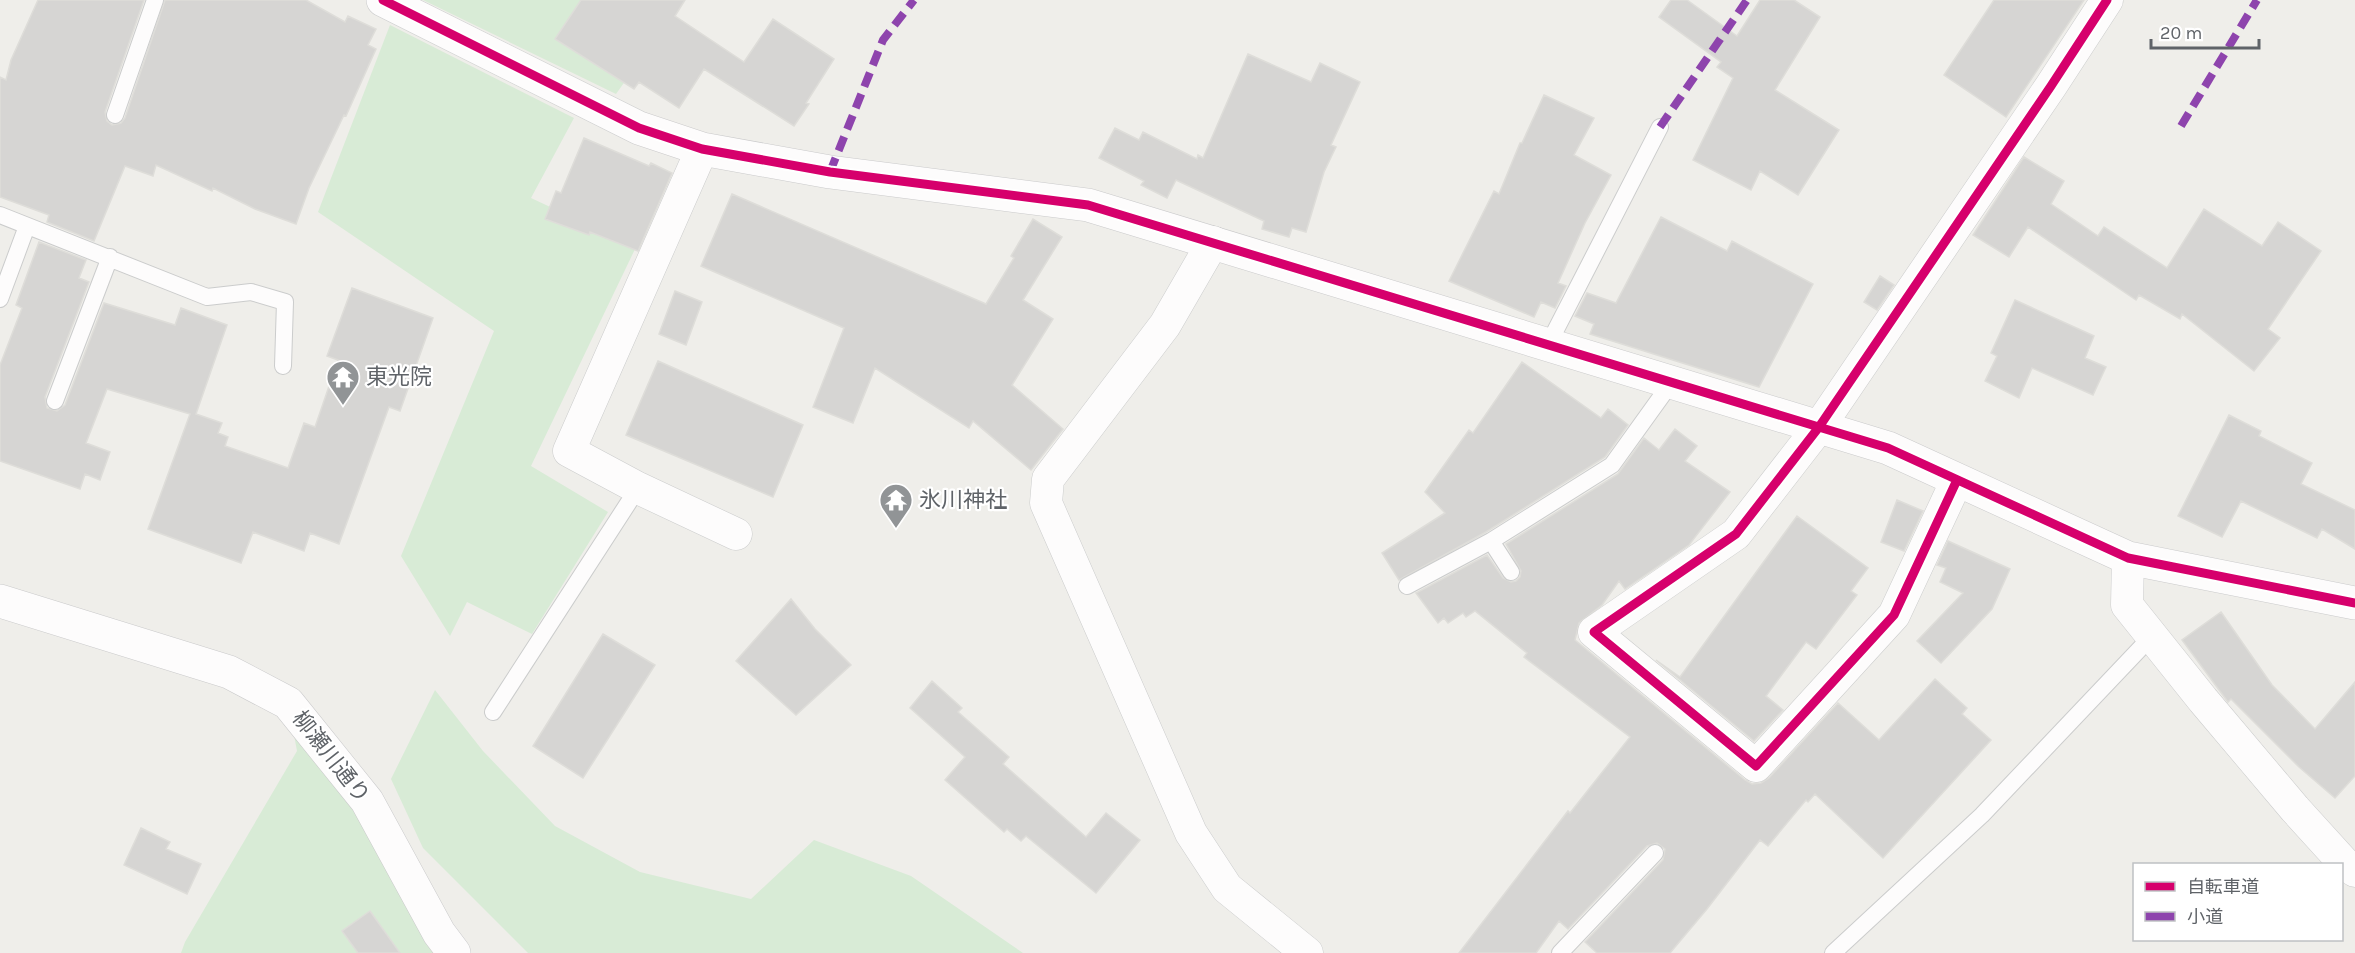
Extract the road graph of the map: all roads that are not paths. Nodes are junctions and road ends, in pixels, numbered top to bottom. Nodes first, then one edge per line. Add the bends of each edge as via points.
1 (155, 0) edge
2 (383, 0) edge
3 (2108, 0) edge
4 (115, 115) dead end
5 (1659, 127) dead end
6 (702, 149) junction
7 (0, 215) edge
8 (27, 226) junction
9 (1213, 242) junction
10 (110, 258) junction
11 (0, 299) edge
12 (1548, 345) junction
13 (283, 366) dead end
14 (1671, 383) junction
15 (55, 401) dead end
16 (1819, 427) junction
17 (1957, 480) junction
18 (638, 488) junction
19 (736, 534) dead end
20 (1491, 541) junction
21 (2128, 558) junction
22 (1511, 572) dead end
23 (1407, 586) dead end
24 (0, 601) edge
25 (2355, 603) edge
26 (2152, 636) junction
27 (493, 712) dead end
28 (1655, 853) dead end
29 (2355, 872) edge
30 (454, 953) edge
31 (1307, 953) edge
32 (1560, 953) edge
33 (1833, 953) edge

1 - 4 lane
2 - 6 street via 639,128
3 - 16 street
5 - 12 lane
6 - 9 street via 830,172 1088,206
6 - 18 street via 569,451
7 - 8 lane
8 - 10 lane
8 - 11 lane
9 - 12 street
9 - 31 street via 1165,325 1048,479 1046,503 1191,833 1227,888
10 - 13 lane via 207,297 251,292 285,302
10 - 15 lane
12 - 14 street
14 - 16 street
14 - 20 lane via 1612,465
16 - 17 street via 1888,448
16 - 17 street via 1736,534 1594,632 1756,766 1894,615
17 - 21 street
18 - 19 street
18 - 27 lane
20 - 22 lane
20 - 23 lane
21 - 25 street
21 - 26 street via 2127,604
24 - 30 street, 柳瀬川通り via 229,672 288,703 367,801 439,933
26 - 29 street via 2287,800
26 - 33 lane via 1982,815
28 - 32 lane

